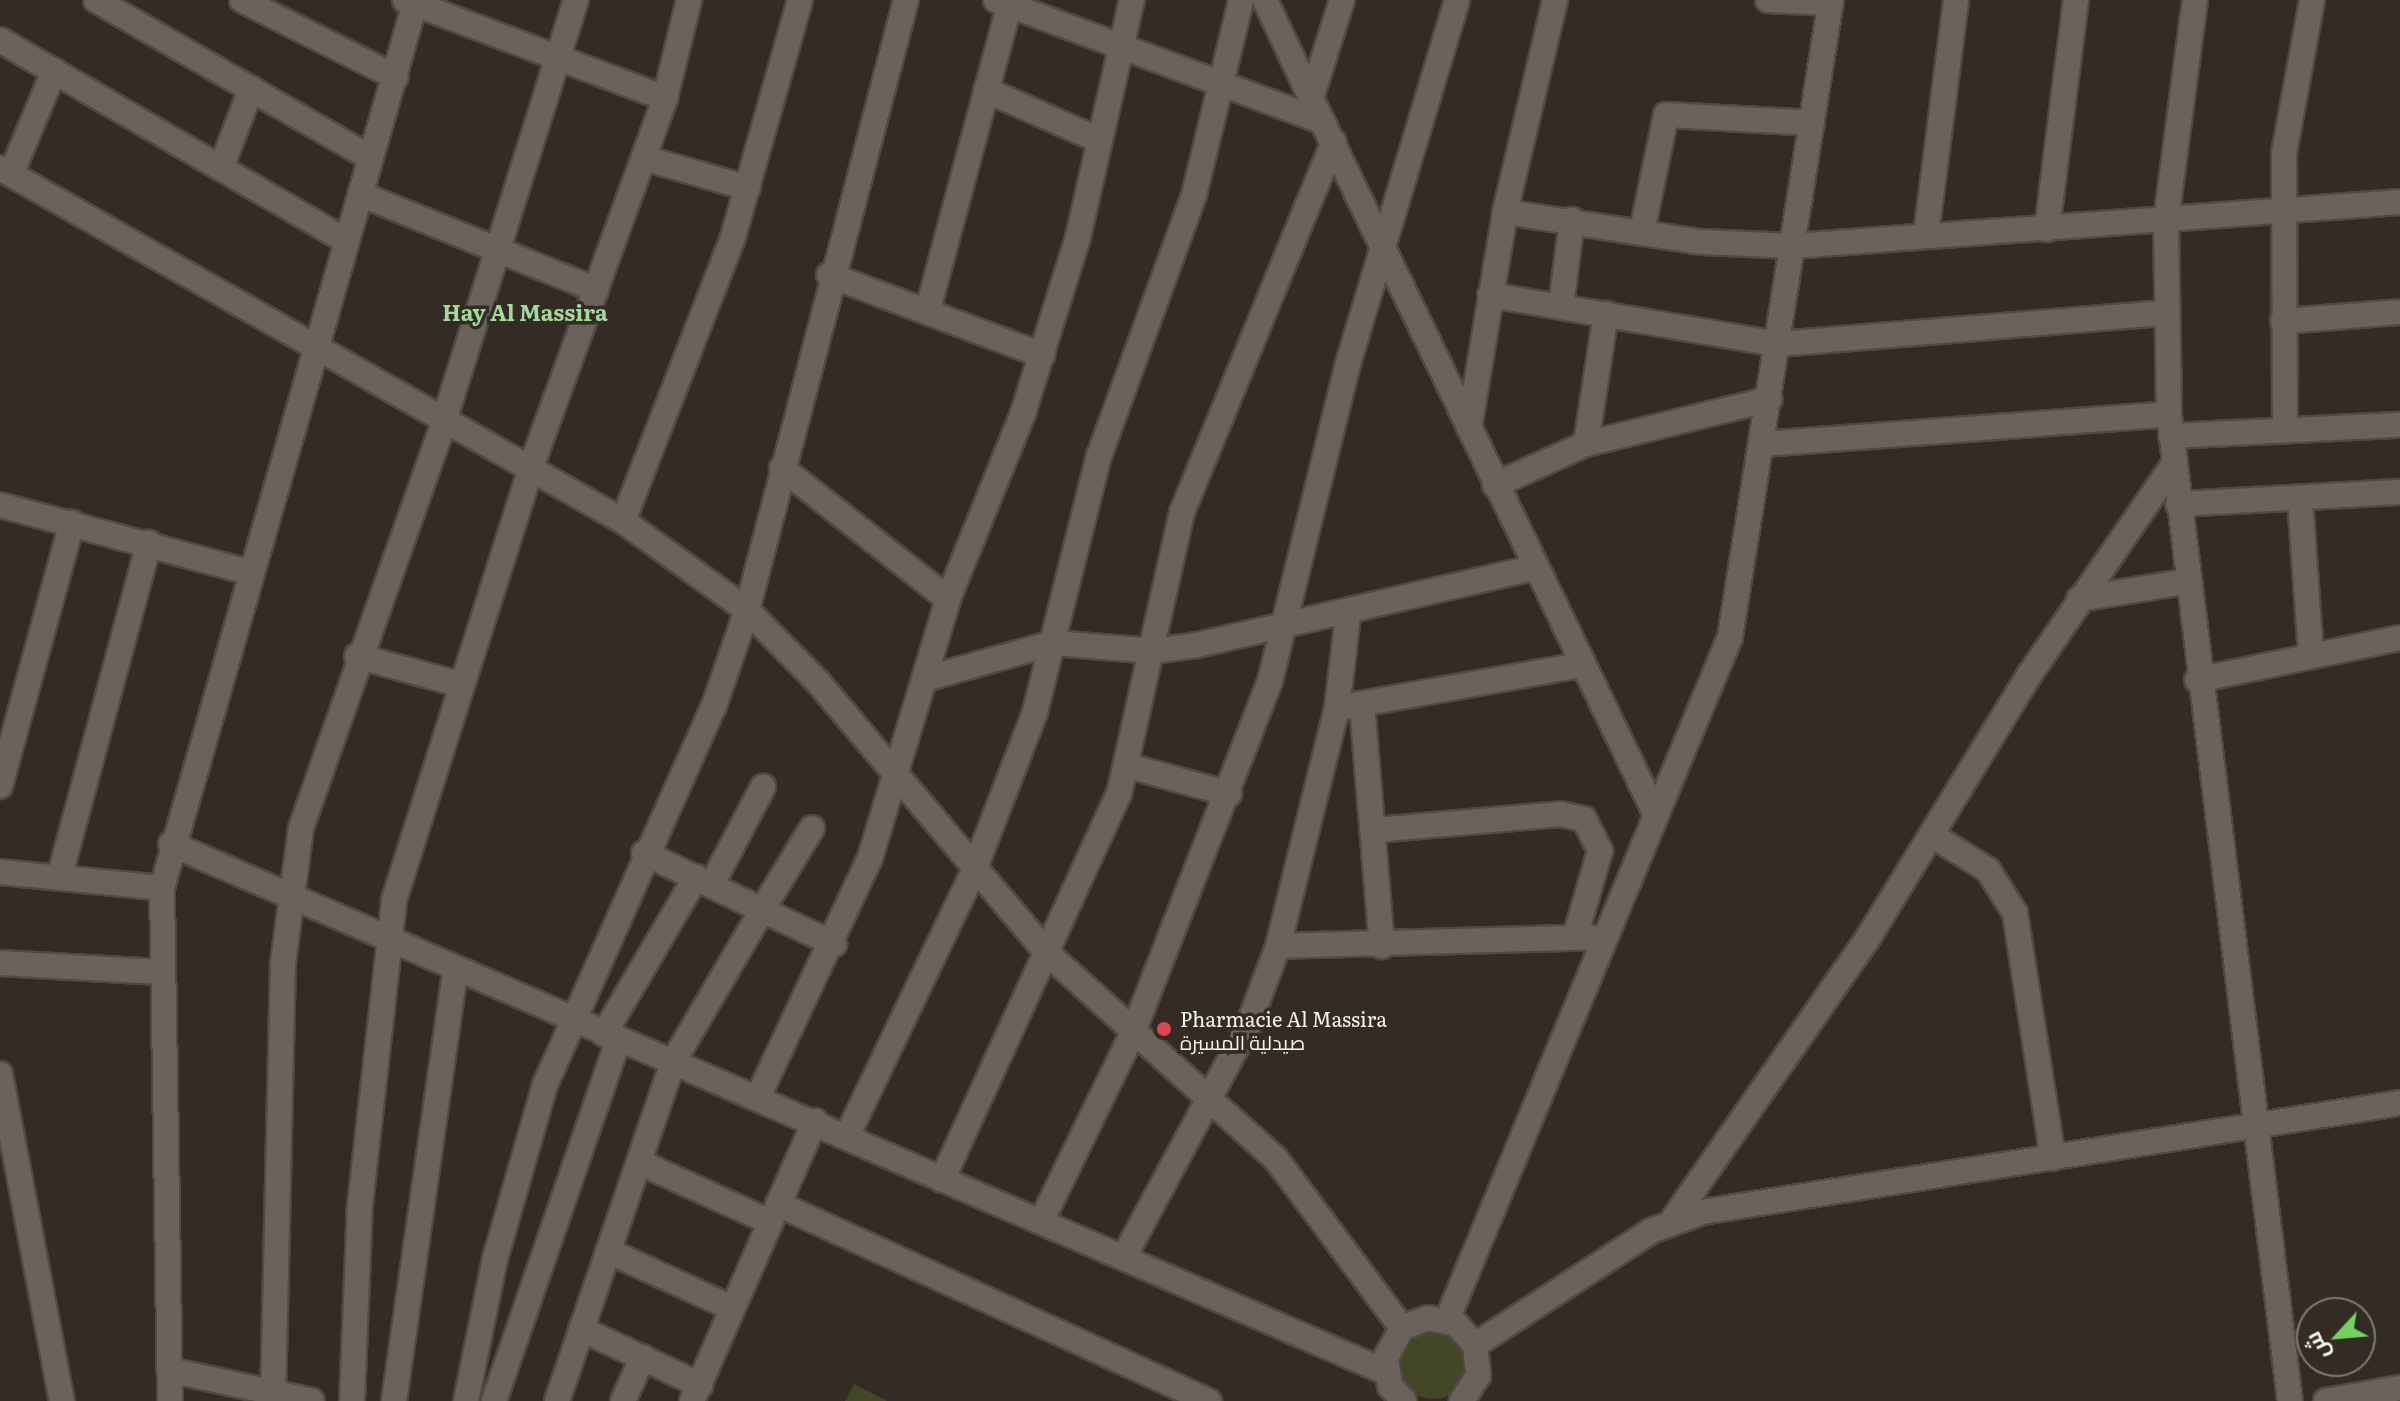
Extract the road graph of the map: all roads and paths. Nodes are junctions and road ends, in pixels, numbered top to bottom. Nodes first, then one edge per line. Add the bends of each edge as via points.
1 (96, 0) edge
2 (576, 0) edge
3 (689, 0) edge
4 (800, 0) edge
5 (906, 0) edge
6 (1132, 0) edge
7 (1241, 0) edge
8 (1265, 0) edge
9 (1342, 0) edge
10 (1457, 0) edge
11 (1555, 0) edge
12 (1768, 0) edge
13 (1956, 0) edge
14 (2076, 0) edge
15 (2195, 0) edge
16 (2312, 0) edge
17 (244, 1) edge
18 (1831, 1) edge
19 (412, 2) edge
20 (1005, 2) edge
21 (0, 40) edge
22 (1120, 48) junction
23 (557, 62) junction
24 (54, 71) junction
25 (396, 77) junction
26 (1222, 87) junction
27 (251, 89) junction
28 (986, 90) junction
29 (665, 98) junction
30 (1311, 98) junction
31 (1812, 123) junction
32 (1328, 132) junction
33 (1099, 140) junction
34 (371, 158) junction
35 (644, 158) junction
36 (221, 168) junction
37 (5, 171) edge
38 (748, 188) junction
39 (360, 194) junction
40 (2400, 202) edge
41 (2282, 211) junction
42 (1505, 212) junction
43 (2166, 219) junction
44 (1572, 220) junction
45 (2047, 229) junction
46 (1642, 231) junction
47 (1926, 235) junction
48 (343, 239) junction
49 (1793, 246) junction
50 (496, 247) junction
51 (1385, 248) junction
52 (829, 275) junction
53 (596, 290) junction
54 (1490, 295) junction
55 (1561, 306) junction
56 (928, 309) junction
57 (2400, 312) edge
58 (2167, 313) junction
59 (1606, 314) junction
60 (2283, 321) junction
61 (1778, 344) junction
62 (317, 349) junction
63 (1042, 355) junction
64 (1770, 399) junction
65 (444, 421) junction
66 (2170, 425) junction
67 (2400, 425) edge
68 (1469, 428) junction
69 (2285, 429) junction
70 (1586, 444) junction
71 (1763, 444) junction
72 (2174, 464) junction
73 (531, 467) junction
74 (782, 468) junction
75 (1495, 485) junction
76 (2400, 492) edge
77 (2300, 498) junction
78 (2178, 504) junction
79 (0, 505) edge
80 (623, 521) junction
81 (72, 523) junction
82 (149, 543) junction
83 (1533, 568) junction
84 (252, 573) junction
85 (2184, 582) junction
86 (948, 599) junction
87 (2079, 599) junction
88 (747, 610) junction
89 (1348, 616) junction
90 (1283, 627) junction
91 (2400, 638) edge
92 (1053, 643) junction
93 (1154, 651) junction
94 (2311, 654) junction
95 (357, 656) junction
96 (1582, 665) junction
97 (925, 679) junction
98 (2197, 680) junction
99 (462, 685) junction
100 (1362, 704) junction
101 (1337, 708) junction
102 (1129, 766) junction
103 (895, 779) junction
104 (0, 786) edge
105 (763, 787) dead end
106 (1229, 794) junction
107 (1655, 813) junction
108 (812, 828) dead end
109 (1375, 830) junction
110 (1933, 836) junction
111 (171, 844) junction
112 (644, 853) junction
113 (0, 872) edge
114 (973, 873) junction
115 (60, 875) junction
116 (704, 880) junction
117 (162, 888) junction
118 (290, 893) junction
119 (762, 910) junction
120 (389, 934) junction
121 (1609, 936) junction
122 (1575, 937) junction
123 (834, 944) junction
124 (1278, 946) junction
125 (1382, 946) junction
126 (1046, 952) junction
127 (0, 963) edge
128 (456, 968) junction
129 (160, 972) junction
130 (569, 1020) junction
131 (1132, 1035) junction
132 (611, 1037) junction
133 (673, 1062) junction
134 (0, 1074) edge
135 (758, 1097) junction
136 (1211, 1102) junction
137 (2400, 1103) edge
138 (815, 1121) junction
139 (2256, 1129) junction
140 (847, 1136) junction
141 (2053, 1158) junction
142 (641, 1163) junction
143 (942, 1180) junction
144 (774, 1213) junction
145 (1042, 1220) junction
146 (1672, 1221) junction
147 (608, 1251) junction
148 (1124, 1257) junction
149 (732, 1308) junction
150 (1447, 1320) junction
151 (1402, 1328) junction
152 (581, 1329) junction
153 (1475, 1345) junction
154 (643, 1357) junction
155 (169, 1370) junction
156 (1386, 1372) junction
157 (2400, 1388) edge
158 (696, 1393) edge
159 (273, 1396) edge
160 (1470, 1398) edge
161 (62, 1401) edge
162 (170, 1401) edge
163 (312, 1401) edge
164 (352, 1401) edge
165 (394, 1401) edge
166 (466, 1401) edge
167 (494, 1401) edge
168 (557, 1401) edge
169 (623, 1401) edge
170 (1209, 1401) edge
171 (1404, 1401) edge
172 (2290, 1401) edge
173 (2326, 1401) edge

1 - 27 street
2 - 23 street
3 - 29 street
4 - 38 street
5 - 52 street
6 - 22 street
7 - 26 street
8 - 30 street
9 - 30 street
10 - 51 street
11 - 42 street
12 - 18 street
13 - 47 street
14 - 45 street
15 - 43 street
16 - 41 street via 2291,99
17 - 25 street
18 - 31 street
19 - 23 street
19 - 25 street
20 - 22 street
20 - 28 street
21 - 24 street
22 - 26 street
22 - 33 street
23 - 29 street
23 - 50 street
24 - 36 street
24 - 37 street
25 - 34 street
26 - 32 street
26 - 92 street via 1194,195 1099,456
27 - 34 street
27 - 36 street
28 - 33 street
28 - 56 street
29 - 35 street
30 - 32 street
31 - 46 street via 1666,115
31 - 49 street
32 - 51 street
32 - 93 street via 1196,472
33 - 63 street
34 - 39 street
35 - 38 street
35 - 53 street
36 - 48 street
37 - 62 street
38 - 80 street
39 - 48 street
39 - 50 street
40 - 41 street
41 - 43 street
41 - 60 street
42 - 44 street
42 - 54 street
43 - 45 street
43 - 58 street
44 - 46 street
44 - 55 street
45 - 47 street
46 - 49 street
47 - 49 street
48 - 62 street
49 - 61 street
50 - 53 street
50 - 65 street
51 - 68 street
51 - 90 street via 1315,481
52 - 56 street
52 - 74 street
53 - 73 street
54 - 55 street
54 - 68 street
55 - 59 street
56 - 63 street
57 - 60 street
58 - 61 street
58 - 66 street
59 - 61 street
59 - 70 street
60 - 69 street
61 - 64 street
62 - 65 street
62 - 84 street
63 - 86 street
64 - 70 street
64 - 71 street
65 - 73 street
65 - 95 street
66 - 69 street
66 - 71 street
66 - 72 street
67 - 69 street
68 - 75 street
70 - 75 street
71 - 107 street via 1730,637
72 - 78 street
72 - 87 street
73 - 80 street
73 - 99 street
74 - 86 street
74 - 88 street
75 - 83 street
76 - 77 street
77 - 78 street
77 - 94 street
78 - 85 street
79 - 81 street
80 - 88 street
81 - 82 street
81 - 104 street
82 - 84 street
82 - 115 street
83 - 89 street
83 - 96 street
84 - 111 street
85 - 87 street
85 - 98 street
86 - 97 street
87 - 110 street
88 - 103 street via 818,682
88 - 112 street via 714,706
89 - 90 street
89 - 101 street
90 - 93 street
90 - 106 street
91 - 94 street
92 - 93 street
92 - 97 street
92 - 114 street
93 - 102 street
94 - 98 street
95 - 99 street
95 - 118 street via 301,828
96 - 100 street
96 - 107 street
97 - 103 street
98 - 139 street
99 - 120 street via 423,797
100 - 101 street
100 - 109 street
101 - 124 street
102 - 106 street
102 - 126 street
103 - 114 street
103 - 123 street
105 - 116 street
106 - 131 street
107 - 121 street
108 - 119 street
109 - 122 street via 1560,814 1584,819 1600,851
109 - 125 street
110 - 141 street via 1988,870 2015,913
110 - 146 street
111 - 117 street
111 - 118 street
112 - 116 street
112 - 130 street
113 - 115 street
114 - 126 street
114 - 140 street
115 - 117 street
116 - 119 street
116 - 132 street
117 - 129 street
118 - 120 street
118 - 159 street
119 - 123 street
119 - 133 street
120 - 128 street
120 - 164 street via 360,1205
121 - 122 street
121 - 150 street
122 - 125 street
123 - 135 street
124 - 125 street
124 - 136 street
126 - 131 street
126 - 143 street
127 - 129 street
128 - 130 street
128 - 165 street
129 - 155 street
130 - 132 street
130 - 166 street via 499,1245
131 - 136 street
131 - 145 street
132 - 133 street
132 - 167 street
133 - 135 street
133 - 142 street
134 - 161 street
135 - 138 street
136 - 148 street
136 - 151 street via 1276,1159
137 - 139 street
138 - 140 street
138 - 144 street
139 - 141 street
139 - 172 street
140 - 143 street
141 - 146 street
142 - 144 street
142 - 147 street
143 - 145 street
144 - 149 street
144 - 170 street
145 - 148 street
146 - 153 street
147 - 149 street
147 - 152 street
148 - 156 street
149 - 158 street
150 - 151 street via 1428,1318
150 - 153 street
151 - 156 street via 1391,1341
152 - 154 street
152 - 168 street
153 - 160 street
154 - 158 street
154 - 169 street
155 - 159 street
155 - 162 street
156 - 171 street
157 - 173 street
159 - 163 street

